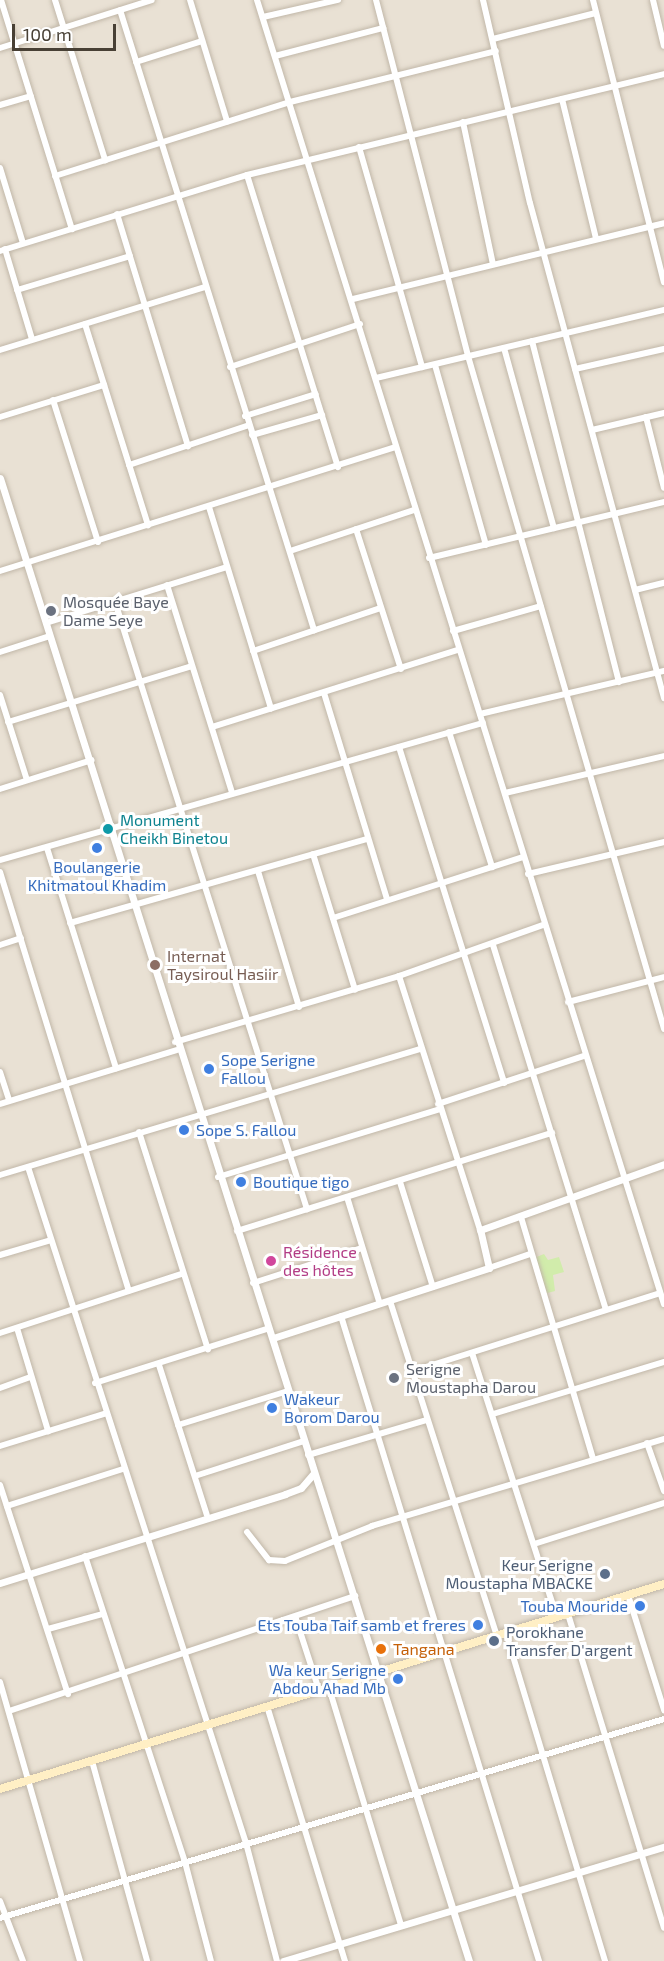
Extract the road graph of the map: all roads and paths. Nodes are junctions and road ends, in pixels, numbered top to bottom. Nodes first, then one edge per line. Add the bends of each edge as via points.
1 (1, 0) edge
2 (55, 0) edge
3 (152, 0) edge
4 (190, 0) edge
5 (257, 0) edge
6 (338, 0) edge
7 (376, 0) edge
8 (483, 0) edge
9 (593, 0) edge
10 (653, 0) edge
11 (317, 2) edge
12 (120, 10) junction
13 (596, 13) junction
14 (262, 17) junction
15 (64, 27) junction
16 (383, 28) junction
17 (493, 39) junction
18 (202, 41) junction
19 (14, 44) junction
20 (664, 46) edge
21 (0, 48) edge
22 (496, 51) junction
23 (275, 56) junction
24 (136, 62) junction
25 (664, 74) edge
26 (395, 76) junction
27 (613, 86) junction
28 (30, 96) junction
29 (562, 99) junction
30 (290, 102) junction
31 (0, 105) edge
32 (510, 111) junction
33 (227, 121) junction
34 (463, 122) junction
35 (410, 134) junction
36 (160, 142) junction
37 (359, 147) junction
38 (309, 159) junction
39 (105, 160) junction
40 (0, 168) edge
41 (247, 175) junction
42 (56, 176) junction
43 (177, 195) junction
44 (117, 214) junction
45 (664, 223) edge
46 (649, 226) junction
47 (72, 229) junction
48 (596, 238) junction
49 (23, 243) junction
50 (2, 250) edge
51 (543, 252) junction
52 (130, 256) junction
53 (493, 264) junction
54 (447, 276) junction
55 (664, 282) edge
56 (205, 287) junction
57 (399, 288) junction
58 (17, 290) junction
59 (353, 299) junction
60 (145, 305) junction
61 (664, 310) edge
62 (85, 324) junction
63 (360, 324) junction
64 (566, 333) junction
65 (32, 339) junction
66 (532, 341) junction
67 (300, 344) junction
68 (504, 348) junction
69 (664, 349) edge
70 (0, 350) edge
71 (468, 356) junction
72 (435, 365) junction
73 (230, 367) junction
74 (422, 367) junction
75 (575, 369) junction
76 (376, 378) junction
77 (104, 384) junction
78 (316, 394) junction
79 (53, 400) junction
80 (664, 413) edge
81 (322, 415) junction
82 (245, 416) junction
83 (0, 417) edge
84 (646, 417) junction
85 (249, 425) junction
86 (592, 430) junction
87 (252, 435) junction
88 (188, 446) junction
89 (396, 447) junction
90 (129, 465) junction
91 (338, 467) junction
92 (0, 478) edge
93 (269, 488) junction
94 (664, 488) edge
95 (664, 502) edge
96 (208, 507) junction
97 (414, 510) junction
98 (617, 513) junction
99 (578, 522) junction
100 (148, 525) junction
101 (554, 528) junction
102 (356, 529) junction
103 (521, 536) junction
104 (98, 542) junction
105 (486, 545) junction
106 (290, 551) junction
107 (429, 558) junction
108 (27, 563) junction
109 (227, 567) junction
110 (0, 571) edge
111 (664, 583) edge
112 (167, 585) junction
113 (636, 590) junction
114 (115, 602) junction
115 (542, 606) junction
116 (381, 608) junction
117 (46, 623) junction
118 (314, 630) junction
119 (453, 632) junction
120 (50, 636) junction
121 (458, 650) junction
122 (253, 651) junction
123 (0, 652) edge
124 (192, 666) junction
125 (401, 669) junction
126 (660, 672) edge
127 (141, 681) junction
128 (619, 682) junction
129 (324, 693) junction
130 (0, 695) edge
131 (568, 695) junction
132 (664, 698) edge
133 (72, 702) junction
134 (271, 709) junction
135 (480, 714) junction
136 (8, 722) junction
137 (483, 723) junction
138 (212, 726) junction
139 (449, 732) junction
140 (399, 747) junction
141 (664, 756) edge
142 (92, 760) junction
143 (344, 761) junction
144 (592, 773) junction
145 (27, 780) junction
146 (0, 789) edge
147 (232, 793) junction
148 (505, 793) junction
149 (180, 808) junction
150 (112, 829) junction
151 (367, 838) junction
152 (664, 842) edge
153 (47, 848) junction
154 (313, 854) junction
155 (613, 854) junction
156 (523, 857) junction
157 (0, 861) edge
158 (492, 867) junction
159 (258, 871) junction
160 (0, 872) edge
161 (528, 874) junction
162 (439, 884) junction
163 (207, 886) junction
164 (387, 899) junction
165 (135, 906) junction
166 (333, 918) junction
167 (70, 922) junction
168 (543, 926) junction
169 (21, 938) junction
170 (0, 945) edge
171 (493, 945) junction
172 (464, 955) junction
173 (399, 976) junction
174 (664, 977) edge
175 (650, 981) junction
176 (355, 990) junction
177 (568, 1002) junction
178 (299, 1007) junction
179 (250, 1021) junction
180 (664, 1029) edge
181 (175, 1042) junction
182 (421, 1049) junction
183 (177, 1050) junction
184 (584, 1056) junction
185 (116, 1068) junction
186 (0, 1072) edge
187 (533, 1073) junction
188 (66, 1083) junction
189 (504, 1083) junction
190 (272, 1094) junction
191 (9, 1100) junction
192 (0, 1104) edge
193 (439, 1106) junction
194 (198, 1115) junction
195 (139, 1132) junction
196 (552, 1133) junction
197 (86, 1148) junction
198 (291, 1155) junction
199 (459, 1162) junction
200 (664, 1164) edge
201 (28, 1167) junction
202 (0, 1175) edge
203 (218, 1177) junction
204 (624, 1179) junction
205 (400, 1182) junction
206 (348, 1197) junction
207 (572, 1199) junction
208 (307, 1209) junction
209 (521, 1217) junction
210 (480, 1230) junction
211 (237, 1231) junction
212 (51, 1240) junction
213 (362, 1248) junction
214 (530, 1254) junction
215 (0, 1255) edge
216 (489, 1268) junction
217 (664, 1270) edge
218 (182, 1274) junction
219 (656, 1275) junction
220 (253, 1283) junction
221 (433, 1287) junction
222 (129, 1291) junction
223 (660, 1293) junction
224 (390, 1301) junction
225 (380, 1304) junction
226 (664, 1304) edge
227 (606, 1309) junction
228 (72, 1310) junction
229 (341, 1316) junction
230 (554, 1327) junction
231 (17, 1328) junction
232 (269, 1328) junction
233 (0, 1333) edge
234 (273, 1338) junction
235 (208, 1349) junction
236 (472, 1353) junction
237 (664, 1362) edge
238 (159, 1365) junction
239 (413, 1371) junction
240 (32, 1377) junction
241 (95, 1383) junction
242 (0, 1388) edge
243 (574, 1388) junction
244 (288, 1391) junction
245 (104, 1414) junction
246 (493, 1414) junction
247 (427, 1419) junction
248 (178, 1425) junction
249 (48, 1431) junction
250 (377, 1434) junction
251 (664, 1438) edge
252 (304, 1441) junction
253 (647, 1443) junction
254 (0, 1446) edge
255 (308, 1455) junction
256 (593, 1458) junction
257 (123, 1469) junction
258 (313, 1474) junction
259 (195, 1476) junction
260 (514, 1482) junction
261 (0, 1485) edge
262 (664, 1488) edge
263 (454, 1500) junction
264 (664, 1503) edge
265 (7, 1506) junction
266 (207, 1515) junction
267 (403, 1516) junction
268 (247, 1532) dead end
269 (145, 1535) junction
270 (336, 1539) junction
271 (534, 1544) junction
272 (85, 1556) junction
273 (31, 1574) junction
274 (0, 1583) edge
275 (664, 1584) edge
276 (628, 1595) junction
277 (355, 1596) junction
278 (103, 1614) junction
279 (568, 1614) junction
280 (556, 1617) junction
281 (296, 1619) junction
282 (48, 1629) junction
283 (501, 1635) junction
284 (446, 1651) junction
285 (183, 1654) junction
286 (379, 1672) junction
287 (123, 1676) junction
288 (0, 1682) edge
289 (329, 1688) junction
290 (319, 1690) junction
291 (68, 1694) junction
292 (267, 1706) junction
293 (664, 1710) edge
294 (9, 1711) junction
295 (664, 1719) edge
296 (209, 1725) junction
297 (606, 1737) junction
298 (147, 1744) junction
299 (541, 1754) junction
300 (92, 1761) junction
301 (482, 1770) junction
302 (31, 1779) junction
303 (0, 1789) edge
304 (415, 1790) junction
305 (365, 1805) junction
306 (304, 1823) junction
307 (246, 1843) junction
308 (664, 1847) edge
309 (641, 1854) junction
310 (185, 1862) junction
311 (580, 1873) junction
312 (126, 1880) junction
313 (518, 1891) junction
314 (65, 1898) junction
315 (0, 1901) edge
316 (451, 1909) junction
317 (2, 1917) edge
318 (401, 1925) junction
319 (664, 1928) edge
320 (340, 1944) junction
321 (23, 1961) edge
322 (80, 1961) edge
323 (147, 1961) edge
324 (211, 1961) edge
325 (277, 1961) edge
326 (283, 1961) edge
327 (345, 1961) edge
328 (469, 1961) edge
329 (539, 1961) edge
330 (605, 1961) edge

1 - 19 street
2 - 15 street
3 - 12 street
4 - 18 street
5 - 14 street
6 - 11 street
7 - 16 street
8 - 17 street
9 - 13 street
10 - 20 street
11 - 14 street
12 - 15 street
12 - 24 street
13 - 17 street
13 - 27 street
14 - 23 street
15 - 19 street
15 - 39 street
16 - 23 street
16 - 26 street
17 - 22 street
18 - 24 street
18 - 33 street
19 - 21 street
19 - 28 street
22 - 26 street
22 - 32 street
23 - 30 street
24 - 36 street
25 - 27 street
26 - 30 street
26 - 35 street
27 - 29 street
27 - 46 street
28 - 31 street
28 - 42 street
29 - 32 street
29 - 48 street
30 - 33 street
30 - 38 street
32 - 34 street
32 - 51 street
33 - 36 street
34 - 35 street
34 - 53 street
35 - 37 street
35 - 54 street
36 - 39 street
36 - 43 street
37 - 38 street
37 - 57 street
38 - 41 street
38 - 59 street
39 - 42 street
40 - 49 street
41 - 43 street
41 - 67 street
42 - 47 street
43 - 44 street
43 - 56 street
44 - 47 street
44 - 52 street
45 - 46 street
46 - 48 street
46 - 55 street
47 - 49 street
48 - 51 street
49 - 50 street
50 - 58 street
51 - 53 street
51 - 64 street
52 - 58 street
52 - 60 street
53 - 54 street
54 - 57 street
54 - 71 street
56 - 60 street
56 - 73 street
57 - 59 street
57 - 74 street
58 - 65 street
59 - 63 street
60 - 62 street
60 - 88 street
61 - 64 street
62 - 65 street
62 - 77 street
63 - 67 street
63 - 76 street
64 - 66 street
64 - 75 street
65 - 70 street
66 - 68 street
66 - 99 street
67 - 73 street
67 - 78 street
68 - 71 street
68 - 101 street
69 - 75 street
71 - 72 street
71 - 103 street
72 - 74 street
72 - 105 street
73 - 82 street
74 - 76 street
75 - 86 street
76 - 89 street
77 - 79 street
77 - 90 street
78 - 81 street
78 - 82 street
79 - 83 street
79 - 104 street
80 - 84 street
81 - 87 street
81 - 91 street
82 - 85 street
84 - 86 street
84 - 94 street
85 - 87 street
85 - 88 street
86 - 98 street
87 - 93 street
88 - 90 street
89 - 91 street
89 - 97 street
90 - 100 street
91 - 93 street
92 - 108 street
93 - 96 street
93 - 106 street
95 - 98 street
96 - 100 street
96 - 109 street
97 - 102 street
97 - 107 street
98 - 99 street
98 - 113 street
99 - 101 street
99 - 128 street
100 - 104 street
101 - 103 street
102 - 106 street
102 - 116 street
103 - 105 street
103 - 115 street
104 - 108 street
105 - 107 street
106 - 118 street
107 - 119 street
108 - 110 street
108 - 117 street
109 - 112 street
109 - 122 street
111 - 113 street
112 - 114 street
112 - 124 street
113 - 126 street
114 - 117 street
114 - 127 street
115 - 119 street
115 - 131 street
116 - 118 street
116 - 125 street
117 - 120 street
118 - 122 street
119 - 121 street
120 - 123 street
120 - 133 street
121 - 125 street
121 - 135 street
122 - 134 street
124 - 127 street
124 - 138 street
125 - 129 street
126 - 128 street
126 - 132 street
127 - 133 street
127 - 149 street
128 - 131 street
129 - 134 street
129 - 143 street
130 - 136 street
131 - 135 street
131 - 144 street
133 - 136 street
133 - 142 street
134 - 138 street
135 - 137 street
136 - 145 street
137 - 139 street
137 - 148 street
138 - 147 street
139 - 140 street
139 - 158 street
140 - 143 street
140 - 162 street
141 - 144 street
142 - 145 street
142 - 150 street
143 - 147 street
143 - 151 street
144 - 148 street
144 - 155 street
145 - 146 street
147 - 149 street
148 - 156 street
149 - 150 street
149 - 163 street
150 - 153 street
150 - 165 street
151 - 154 street
151 - 164 street
152 - 155 street
153 - 157 street
153 - 167 street
154 - 159 street
154 - 166 street
155 - 161 street
155 - 175 street
156 - 158 street
156 - 161 street
158 - 162 street
159 - 163 street
159 - 178 street
160 - 169 street
161 - 168 street
162 - 164 street
162 - 172 street
163 - 165 street
163 - 179 street
164 - 166 street
165 - 167 street
165 - 181 street
166 - 176 street
167 - 185 street
168 - 171 street
168 - 177 street
169 - 170 street
169 - 188 street
171 - 172 street
171 - 187 street
172 - 173 street
172 - 189 street
173 - 176 street
173 - 182 street
174 - 175 street
175 - 177 street
175 - 180 street
176 - 178 street
177 - 184 street
178 - 179 street
179 - 181 street
179 - 190 street
181 - 183 street
182 - 190 street
182 - 193 street
183 - 185 street
183 - 194 street
184 - 187 street
184 - 204 street
185 - 188 street
186 - 191 street
187 - 189 street
187 - 196 street
188 - 191 street
188 - 197 street
189 - 193 street
190 - 194 street
190 - 198 street
191 - 192 street
193 - 198 street
193 - 199 street
194 - 195 street
194 - 203 street
195 - 197 street
195 - 218 street
196 - 199 street
196 - 207 street
197 - 201 street
197 - 222 street
198 - 203 street
198 - 208 street
199 - 205 street
199 - 210 street
200 - 204 street
201 - 202 street
201 - 212 street
203 - 211 street
204 - 207 street
204 - 219 street
205 - 206 street
205 - 221 street
206 - 208 street
206 - 213 street
207 - 209 street
207 - 227 street
208 - 211 street
209 - 210 street
209 - 214 street
210 - 216 street
211 - 220 street
212 - 215 street
212 - 228 street
213 - 220 street
213 - 225 street
214 - 216 street
214 - 230 street
216 - 221 street
217 - 219 street
218 - 222 street
218 - 235 street
219 - 223 street
220 - 232 street
221 - 224 street
222 - 228 street
223 - 226 street
223 - 227 street
224 - 225 street
224 - 239 street
225 - 229 street
227 - 230 street
228 - 231 street
228 - 241 street
229 - 234 street
229 - 250 street
230 - 236 street
230 - 243 street
231 - 233 street
231 - 240 street
232 - 234 street
232 - 235 street
234 - 244 street
235 - 238 street
236 - 239 street
236 - 246 street
237 - 243 street
238 - 241 street
238 - 248 street
239 - 247 street
240 - 242 street
240 - 249 street
241 - 245 street
243 - 246 street
243 - 256 street
244 - 248 street
244 - 252 street
245 - 249 street
245 - 257 street
246 - 260 street
247 - 250 street
247 - 263 street
248 - 259 street
249 - 254 street
250 - 255 street
250 - 267 street
251 - 253 street
252 - 255 street
252 - 259 street
253 - 256 street
253 - 262 street
255 - 258 street
256 - 260 street
257 - 265 street
257 - 269 street
258 - 266 street via 301,1488
258 - 270 street
259 - 266 street
260 - 263 street
260 - 271 street
261 - 265 street
263 - 267 street
263 - 283 street
264 - 271 street
265 - 273 street
266 - 269 street
267 - 270 street
267 - 284 street
268 - 270 street via 276,1562
269 - 272 street
269 - 285 street
270 - 277 street
271 - 280 street
272 - 273 street
272 - 278 street
273 - 274 street
273 - 282 street
275 - 276 main road
276 - 279 main road
276 - 293 street
277 - 281 street
277 - 286 street
278 - 282 street
278 - 287 street
279 - 280 main road
279 - 297 street
280 - 283 main road
281 - 285 street
281 - 290 street
282 - 291 street
283 - 284 main road
283 - 299 street
284 - 286 main road
284 - 301 street
285 - 287 street
285 - 296 street
286 - 289 main road
286 - 304 street
287 - 291 street
287 - 298 street
288 - 294 street
289 - 290 main road
289 - 305 street
290 - 292 main road
291 - 294 street
292 - 296 main road
292 - 306 street
294 - 302 street
295 - 297 street
296 - 298 main road
296 - 307 street
297 - 299 street
297 - 309 street
298 - 300 main road
298 - 310 street
299 - 301 street
299 - 311 street
300 - 302 main road
300 - 312 street
301 - 304 street
301 - 313 street
302 - 303 main road
302 - 314 street
304 - 305 street
304 - 316 street
305 - 306 street
305 - 318 street
306 - 307 street
306 - 320 street
307 - 310 street
307 - 325 street
308 - 309 street
309 - 311 street
309 - 319 street
310 - 312 street
310 - 324 street
311 - 313 street
311 - 330 street
312 - 314 street
312 - 323 street
313 - 316 street
313 - 329 street
314 - 317 street
314 - 322 street
315 - 317 street
316 - 318 street
316 - 328 street
317 - 321 street via 13,1923
318 - 320 street
320 - 326 street
320 - 327 street

